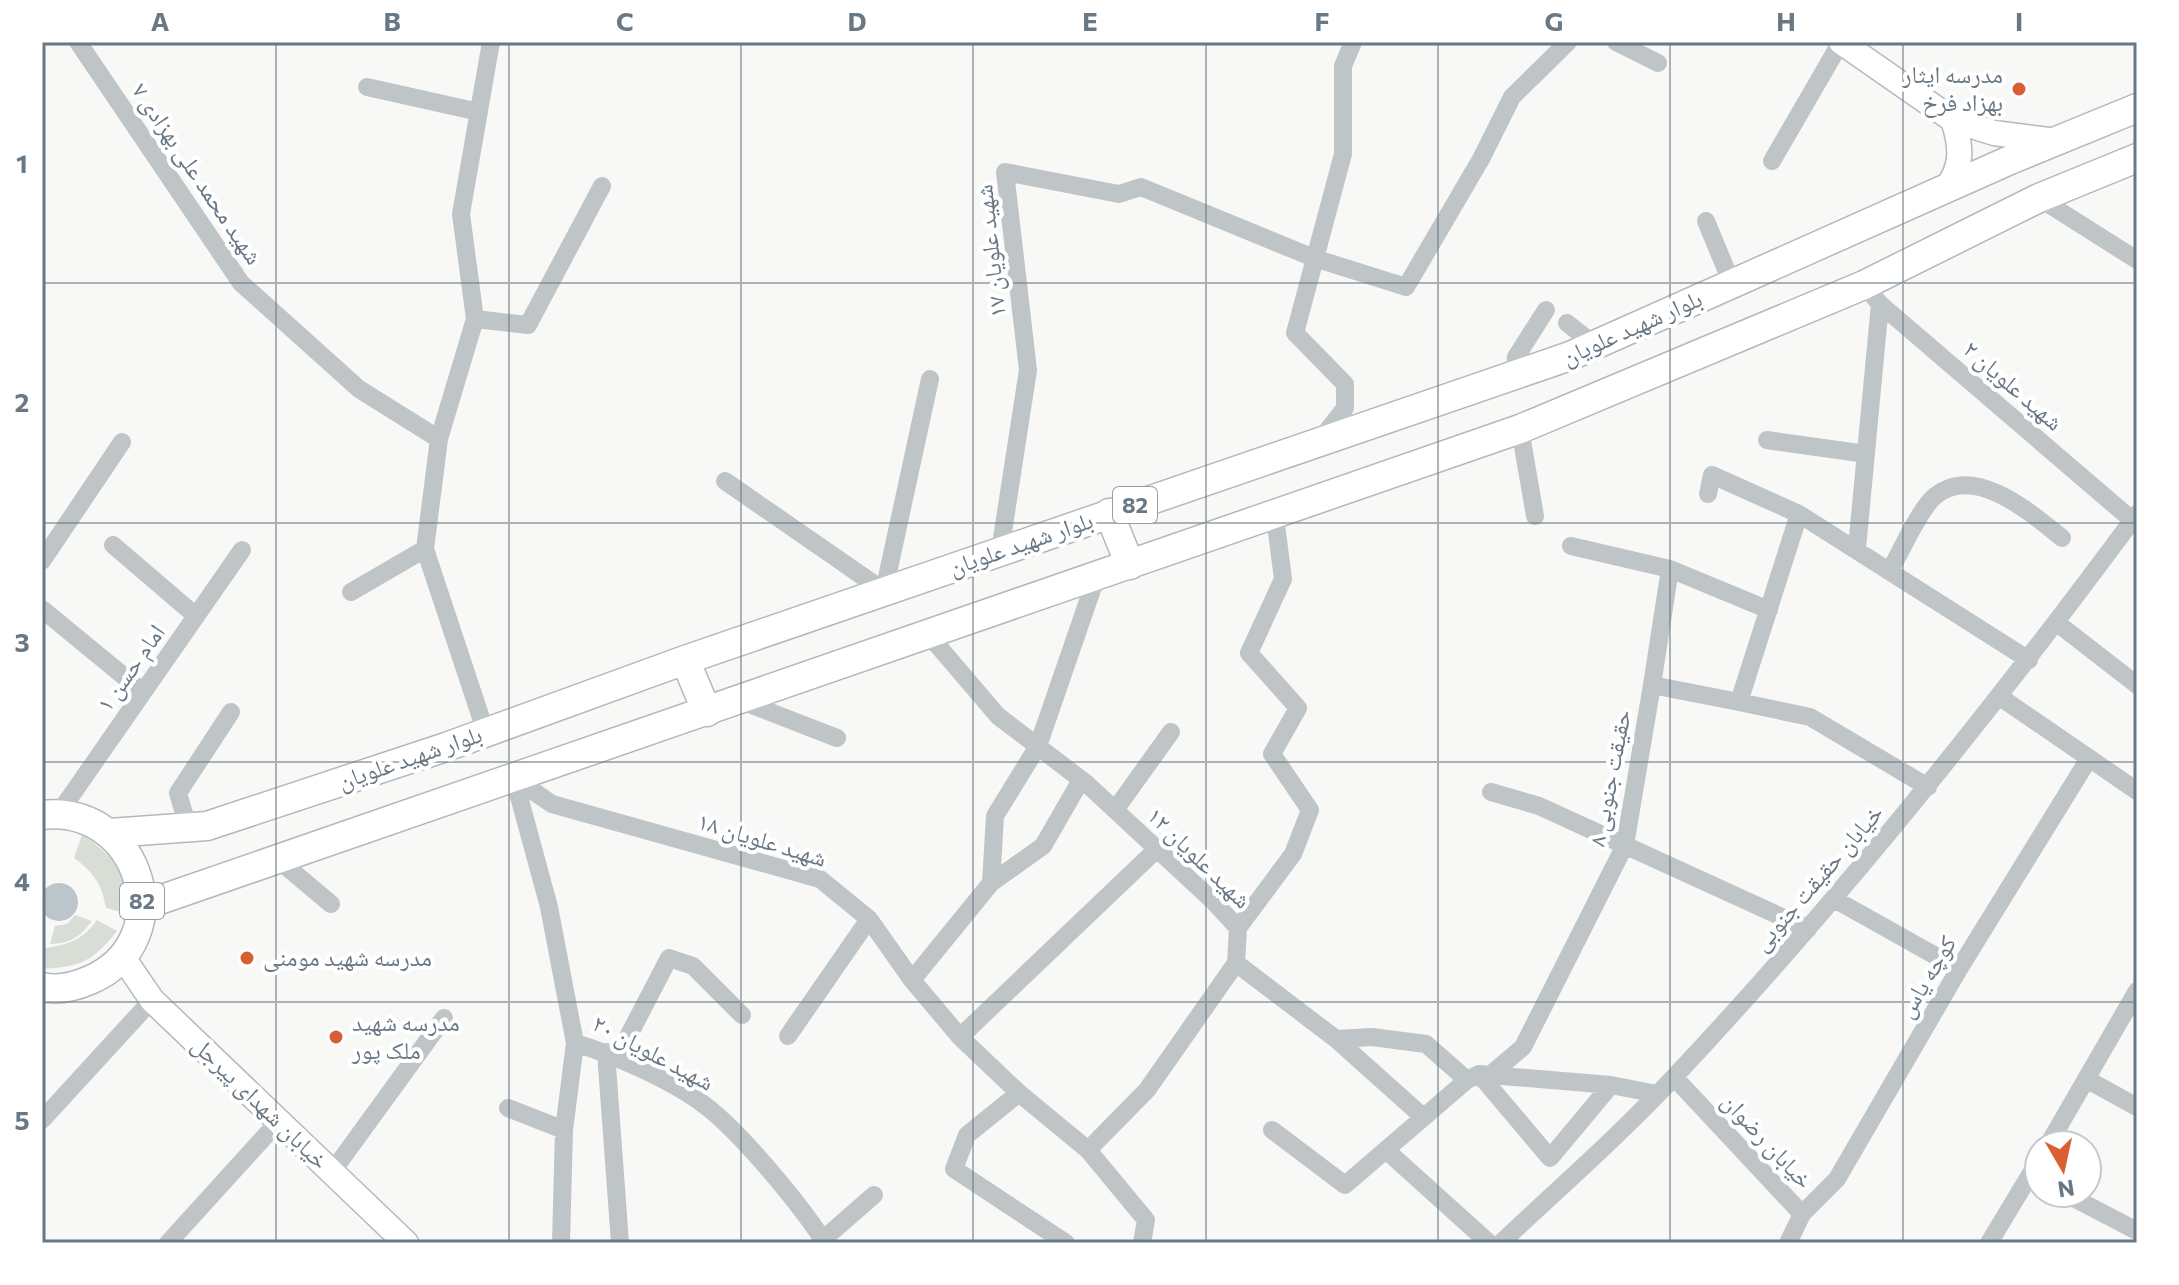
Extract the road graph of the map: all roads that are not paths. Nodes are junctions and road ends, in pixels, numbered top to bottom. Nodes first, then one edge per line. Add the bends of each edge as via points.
1 (78, 42) edge
2 (491, 42) edge
3 (1353, 42) edge
4 (1568, 42) edge
5 (1617, 42) edge
6 (1841, 42) edge
7 (1658, 63) dead end
8 (367, 87) dead end
9 (2137, 108) edge
10 (479, 112) junction
11 (1953, 120) junction
12 (2056, 141) junction
13 (2137, 158) edge
14 (1772, 161) dead end
15 (602, 186) dead end
16 (1945, 190) junction
17 (2039, 198) junction
18 (1706, 221) dead end
19 (1314, 258) junction
20 (2137, 260) edge
21 (1732, 284) junction
22 (1872, 294) junction
23 (1546, 310) dead end
24 (475, 319) junction
25 (1567, 323) dead end
26 (1595, 345) junction
27 (1515, 375) junction
28 (930, 379) dead end
29 (1520, 429) junction
30 (439, 439) junction
31 (1767, 440) dead end
32 (122, 442) dead end
33 (1318, 442) junction
34 (1866, 454) junction
35 (725, 481) dead end
36 (1708, 494) dead end
37 (1109, 513) junction
38 (1799, 514) junction
39 (1535, 516) dead end
40 (1275, 517) junction
41 (2134, 517) edge
42 (2062, 538) dead end
43 (113, 545) dead end
44 (1571, 546) dead end
45 (1857, 548) junction
46 (425, 549) junction
47 (242, 550) dead end
48 (1000, 551) junction
49 (42, 561) edge
50 (1130, 565) junction
51 (1670, 569) junction
52 (1890, 570) junction
53 (1096, 578) junction
54 (884, 591) junction
55 (351, 592) dead end
56 (42, 609) edge
57 (1769, 610) junction
58 (196, 616) junction
59 (2057, 623) junction
60 (927, 633) junction
61 (685, 660) junction
62 (2029, 660) junction
63 (1652, 685) junction
64 (2137, 685) edge
65 (143, 692) junction
66 (2000, 697) junction
67 (739, 700) junction
68 (1739, 702) junction
69 (231, 712) dead end
70 (707, 712) junction
71 (1171, 732) dead end
72 (486, 733) junction
73 (837, 738) dead end
74 (1038, 746) junction
75 (2088, 760) junction
76 (514, 778) junction
77 (1081, 780) junction
78 (1928, 787) junction
79 (2137, 791) edge
80 (1491, 792) dead end
81 (1115, 810) junction
82 (51, 814) edge
83 (188, 827) junction
84 (110, 833) junction
85 (1625, 845) junction
86 (1157, 849) junction
87 (275, 857) junction
88 (991, 883) junction
89 (1834, 899) junction
90 (331, 904) dead end
91 (142, 906) junction
92 (869, 919) junction
93 (1238, 928) junction
94 (1808, 929) junction
95 (122, 956) junction
96 (1236, 963) junction
97 (1959, 969) junction
98 (912, 980) junction
99 (42, 987) edge
100 (2137, 991) edge
101 (152, 1000) junction
102 (742, 1015) dead end
103 (444, 1018) dead end
104 (788, 1036) dead end
105 (960, 1037) junction
106 (1336, 1039) junction
107 (575, 1043) junction
108 (612, 1055) junction
109 (1479, 1076) junction
110 (1674, 1077) junction
111 (2088, 1080) junction
112 (1611, 1085) junction
113 (1019, 1093) junction
114 (1657, 1094) junction
115 (2137, 1107) edge
116 (508, 1108) dead end
117 (1422, 1116) junction
118 (42, 1120) edge
119 (278, 1122) junction
120 (2058, 1129) edge
121 (564, 1130) junction
122 (1272, 1130) dead end
123 (1088, 1150) junction
124 (1387, 1151) junction
125 (332, 1172) junction
126 (2023, 1192) edge
127 (874, 1195) dead end
128 (2095, 1209) edge
129 (1802, 1214) junction
130 (2137, 1231) edge
131 (400, 1241) edge
132 (822, 1242) edge
133 (168, 1243) edge
134 (561, 1243) edge
135 (620, 1243) edge
136 (1066, 1243) edge
137 (1142, 1243) edge
138 (1489, 1243) edge
139 (1501, 1243) edge
140 (1788, 1243) edge
141 (1989, 1243) edge

1 - 30 street, شهید محمد علی بهزادی ۷ via 241,283 359,389
2 - 10 street
3 - 19 street via 1343,66 1343,154
4 - 19 street via 1512,97 1406,287
5 - 7 street
6 - 11 main road
6 - 14 street
8 - 10 street
9 - 12 main road, بلوار شهید علویان / 82
10 - 24 street via 461,214
11 - 12 main road via 1994,133
11 - 16 main road via 1961,150 1959,169
12 - 16 main road, بلوار شهید علویان / 82
13 - 17 main road, بلوار شهید علویان / 82
15 - 24 street via 528,325
16 - 21 main road, بلوار شهید علویان / 82
17 - 20 street
17 - 22 main road, بلوار شهید علویان / 82
18 - 21 street
19 - 33 street via 1295,333 1345,384 1345,408
19 - 48 street, شهید علویان ۱۷ via 1141,187 1119,194 1005,172 1028,370
21 - 26 main road, بلوار شهید علویان / 82
22 - 29 main road, بلوار شهید علویان / 82
22 - 34 street
22 - 41 street, شهید علویان ۲
23 - 27 street via 1516,357
24 - 30 street
25 - 26 street
26 - 27 main road, بلوار شهید علویان / 82
27 - 33 main road, بلوار شهید علویان / 82
28 - 54 street
29 - 39 street
29 - 40 main road, بلوار شهید علویان / 82
30 - 46 street
31 - 34 street
32 - 49 street
33 - 37 main road, بلوار شهید علویان / 82
34 - 45 street
35 - 54 street
36 - 38 street via 1712,475
37 - 48 main road, بلوار شهید علویان / 82
37 - 50 main road
38 - 45 street
38 - 57 street
40 - 50 main road, بلوار شهید علویان / 82
40 - 93 street via 1283,579 1249,653 1298,708 1272,754 1310,810 1293,854
41 - 59 street, خیابان حقیقت جنوبی
42 - 52 street via 2020,504 1980,488 1951,488 1934,496
43 - 58 street
44 - 51 street
45 - 52 street
46 - 55 street
46 - 72 street
47 - 58 street, امام حسن ۱
48 - 54 main road, بلوار شهید علویان / 82
50 - 53 main road, بلوار شهید علویان / 82
51 - 57 street
51 - 63 street
52 - 62 street
53 - 60 main road, بلوار شهید علویان / 82
53 - 74 street
54 - 61 main road, بلوار شهید علویان / 82
56 - 65 street
57 - 68 street
58 - 65 street, امام حسن ۱
59 - 62 street, خیابان حقیقت جنوبی
59 - 64 street
60 - 67 main road, بلوار شهید علویان / 82
60 - 74 street, شهید علویان ۱۲ via 998,716
61 - 70 main road
61 - 72 main road, بلوار شهید علویان / 82
62 - 66 street, خیابان حقیقت جنوبی
63 - 68 street, حقیقت جنوبی ۸
63 - 85 street, حقیقت جنوبی ۸
65 - 82 street, امام حسن ۱
66 - 75 street
66 - 78 street, خیابان حقیقت جنوبی
67 - 70 main road, بلوار شهید علویان / 82
67 - 73 street
68 - 78 street, حقیقت جنوبی ۸ via 1810,717
69 - 83 street via 178,793
70 - 76 main road, بلوار شهید علویان / 82
71 - 81 street
72 - 83 main road, بلوار شهید علویان / 82 via 207,826
74 - 77 street, شهید علویان ۱۲
74 - 88 street via 995,816
75 - 79 street
75 - 97 street, کوچه یاس
76 - 87 main road, بلوار شهید علویان / 82
76 - 92 street, شهید علویان ۱۸ via 552,804 820,879
76 - 107 street, شهید علویان ۲۰ via 549,907
77 - 81 street, شهید علویان ۱۲
77 - 88 street via 1043,846
78 - 89 street, خیابان حقیقت جنوبی
80 - 85 street via 1539,806
81 - 86 street, شهید علویان ۱۲
82 - 84 main road, 82 via 86,819
83 - 84 main road, بلوار شهید علویان / 82
84 - 91 main road, 82 via 128,853 139,878
85 - 94 street
85 - 109 street, حقیقت جنوبی ۸ via 1523,1047
86 - 93 street, شهید علویان ۱۲
86 - 105 street
87 - 90 street
87 - 91 main road, بلوار شهید علویان / 82
88 - 98 street
89 - 94 street, خیابان حقیقت جنوبی
89 - 97 street
91 - 95 main road, 82 via 136,933
92 - 98 street, شهید علویان ۱۸
92 - 104 street
93 - 96 street, شهید علویان ۱۲
94 - 110 street, خیابان حقیقت جنوبی
95 - 99 main road, 82 via 101,975 76,986
95 - 101 main road, خیابان شهدای پیرجل
96 - 106 street
96 - 123 street via 1147,1090
97 - 129 street, کوچه یاس via 1837,1179
98 - 105 street, شهید علویان ۱۸
100 - 111 street
101 - 118 street
101 - 119 main road, خیابان شهدای پیرجل
102 - 108 street via 693,966 669,958
103 - 125 street
105 - 113 street, شهید علویان ۱۸
106 - 109 street via 1426,1044
106 - 117 street
107 - 108 street, شهید علویان ۲۰
107 - 121 street
108 - 132 street, شهید علویان ۲۰ via 703,1104 765,1167
108 - 135 street
109 - 112 street
109 - 112 street via 1550,1158
109 - 117 street, حقیقت جنوبی ۸
110 - 114 street, خیابان حقیقت جنوبی
110 - 129 street, خیابان رضوان
111 - 115 street
111 - 120 street
112 - 114 street
113 - 123 street, شهید علویان ۱۸
113 - 136 street via 967,1135 954,1169
114 - 139 street, خیابان حقیقت جنوبی
116 - 121 street
117 - 124 street, حقیقت جنوبی ۸
119 - 125 main road, خیابان شهدای پیرجل
119 - 133 street
121 - 134 street
122 - 124 street, حقیقت جنوبی ۸ via 1345,1185
123 - 137 street, شهید علویان ۱۸ via 1146,1220
124 - 138 street
125 - 131 main road, خیابان شهدای پیرجل
126 - 141 street
127 - 132 street
128 - 130 street
129 - 140 street, خیابان رضوان

